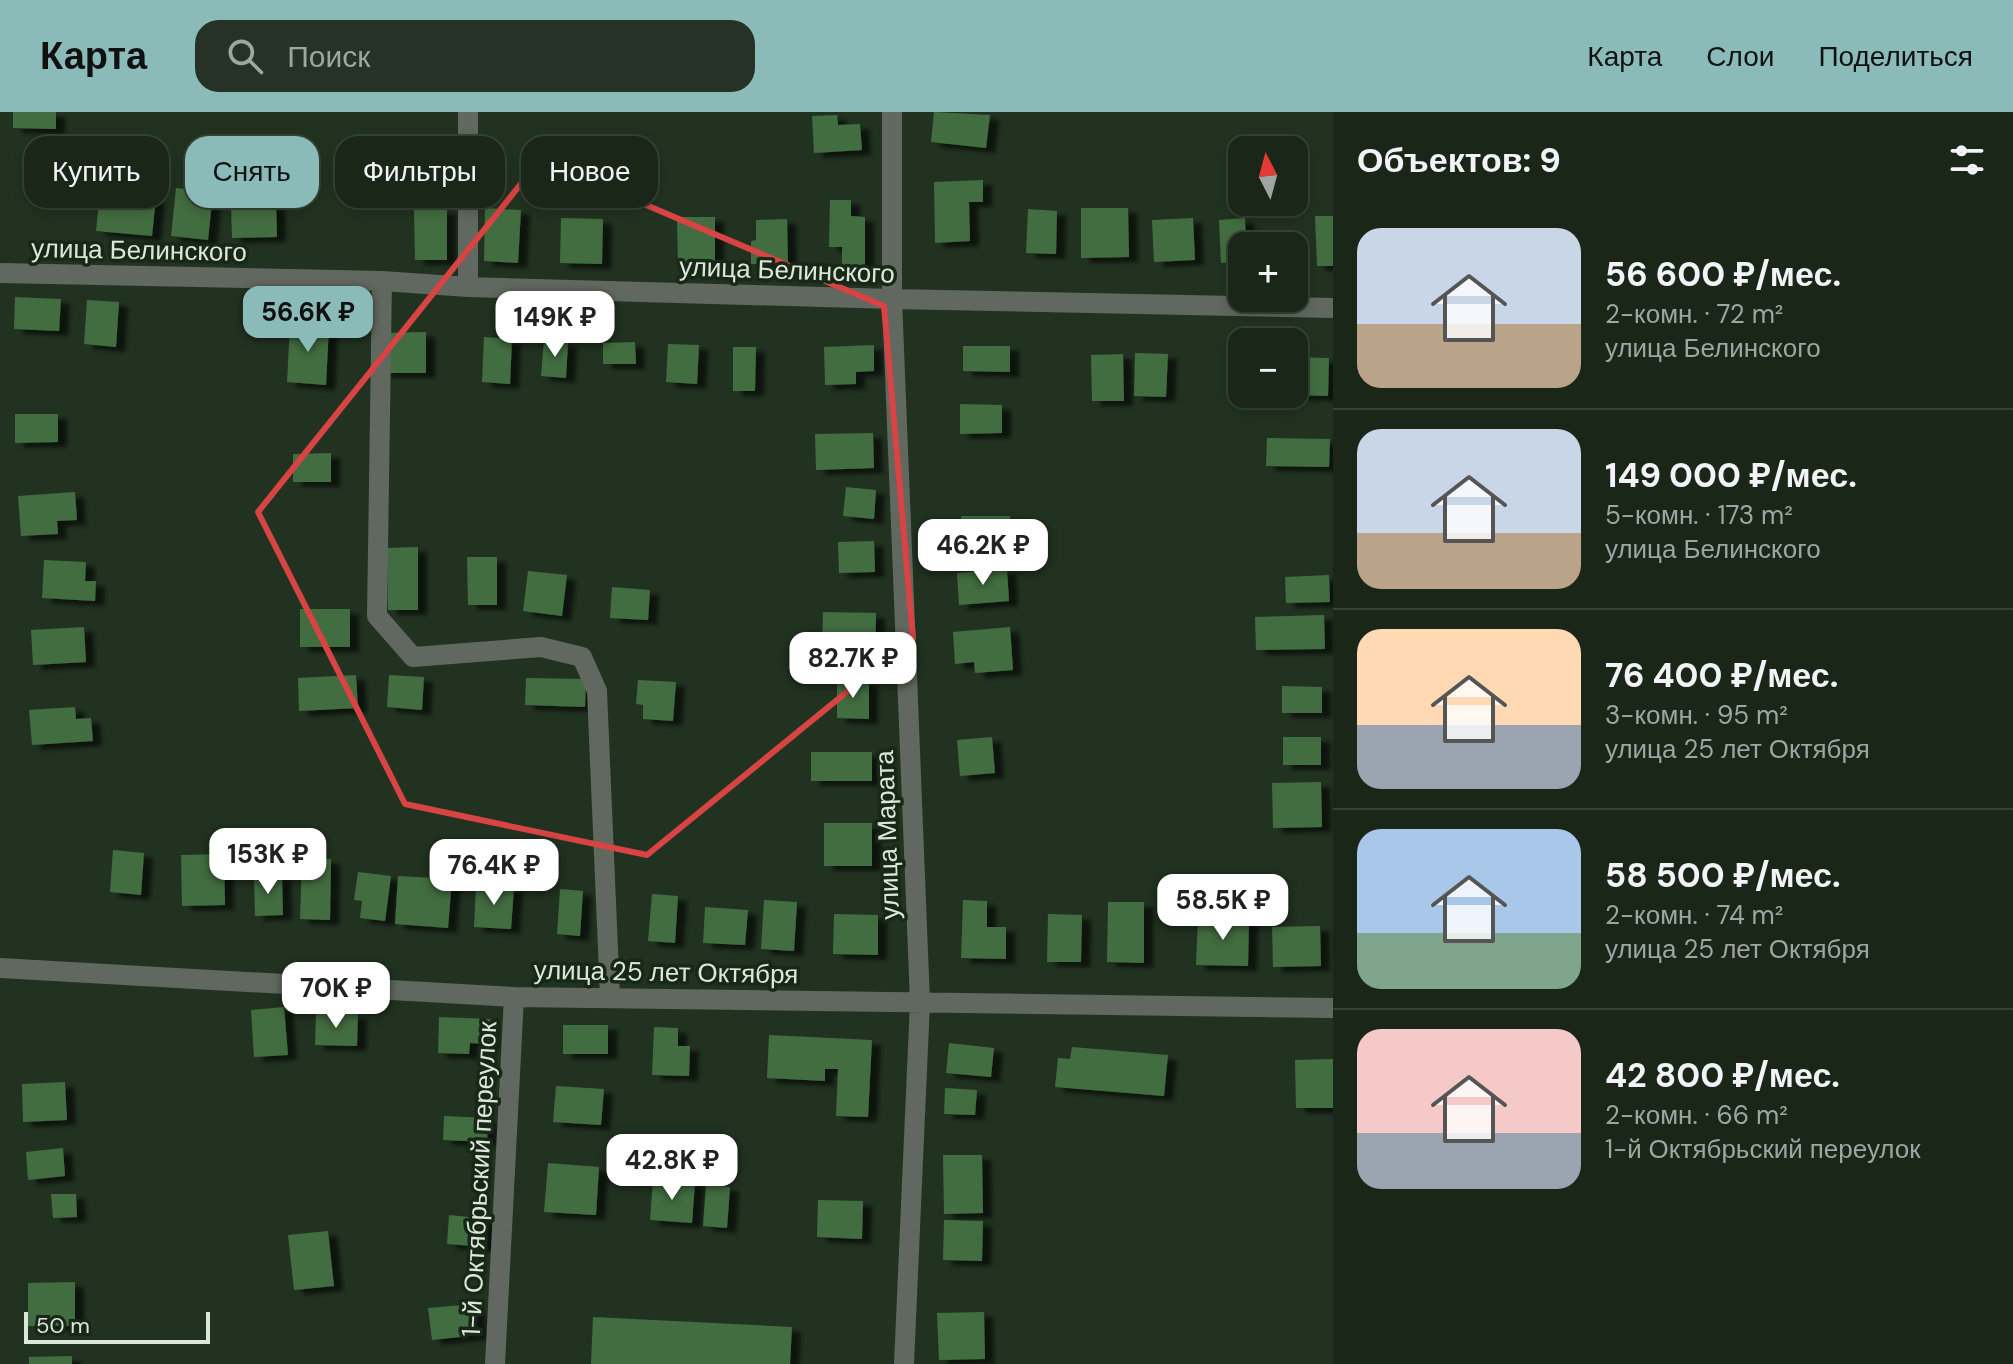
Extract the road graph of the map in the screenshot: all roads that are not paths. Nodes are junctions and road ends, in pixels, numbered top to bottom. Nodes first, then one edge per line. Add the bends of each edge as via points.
1 (468, 112) edge
2 (892, 112) edge
3 (0, 273) edge
4 (382, 281) junction
5 (468, 287) junction
6 (892, 299) junction
7 (1333, 308) edge
8 (0, 968) edge
9 (610, 996) junction
10 (514, 997) junction
11 (920, 1002) junction
12 (1333, 1008) edge
13 (495, 1364) edge
14 (904, 1364) edge

1 - 5 street
2 - 6 street, улица Марата
3 - 4 street, улица Белинского
4 - 5 street, улица Белинского
4 - 9 street via 377,616 413,657 541,647 582,657 597,691
5 - 6 street, улица Белинского
6 - 7 street, улица Белинского
6 - 11 street, улица Марата
8 - 10 street, улица 25 лет Октября
9 - 10 street, улица 25 лет Октября
9 - 11 street, улица 25 лет Октября
10 - 13 street, 1-й Октябрьский переулок
11 - 12 street, улица 25 лет Октября
11 - 14 street, улица Марата

